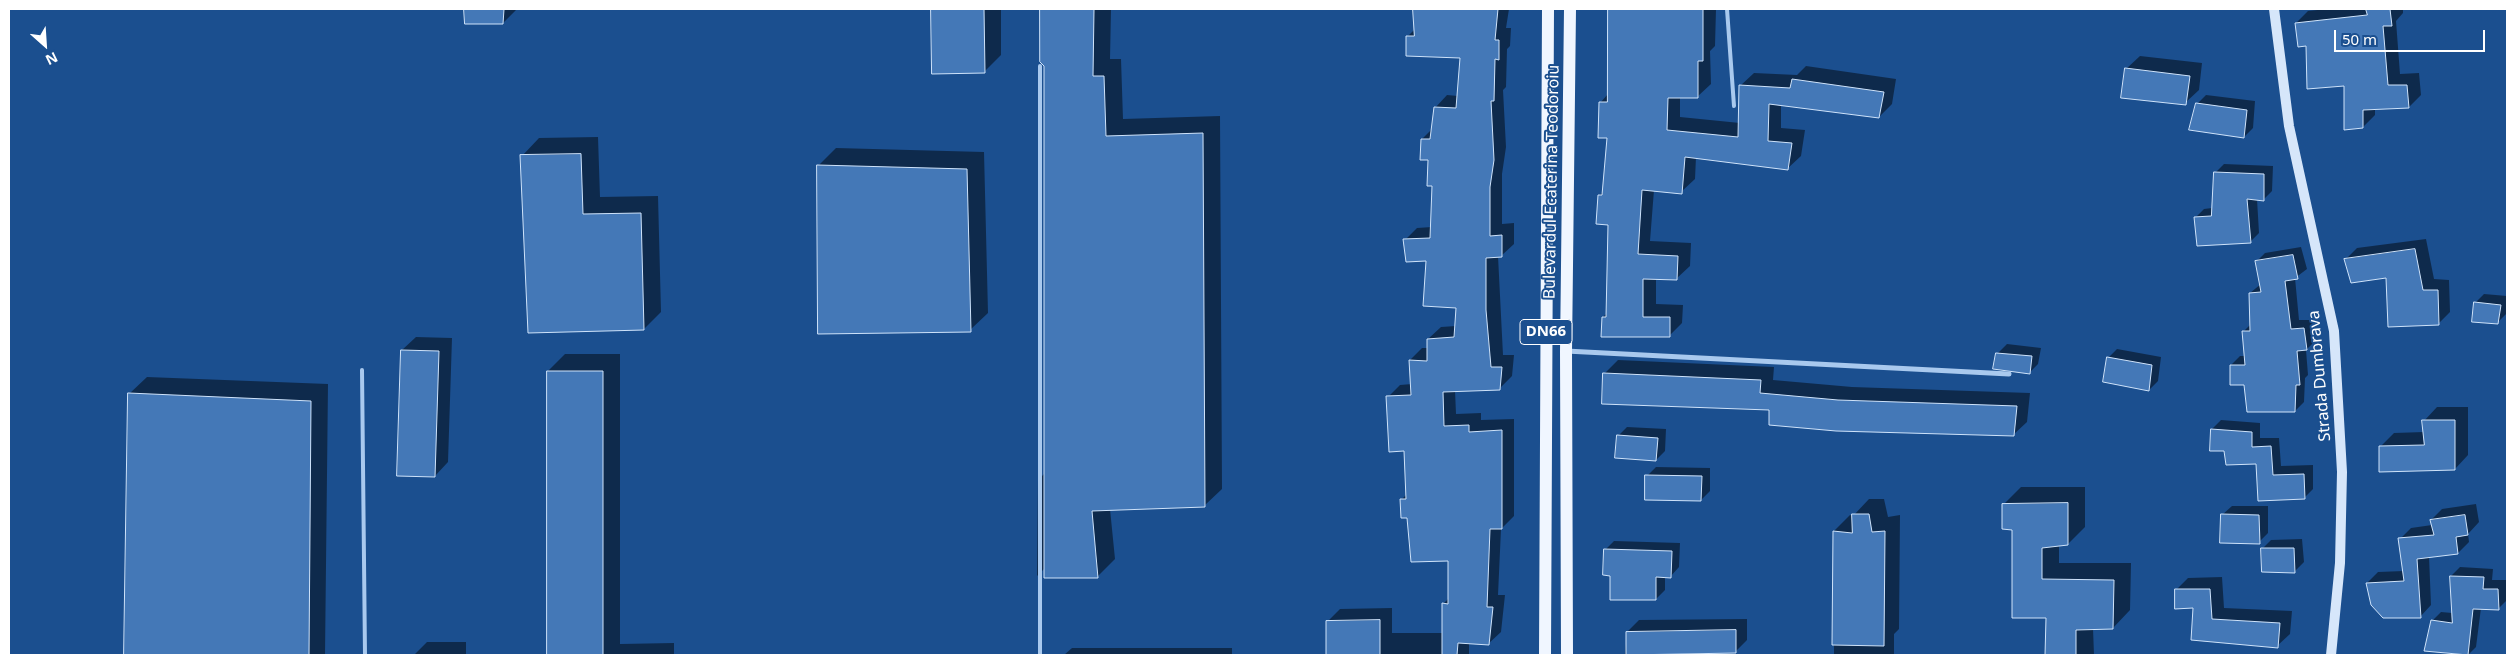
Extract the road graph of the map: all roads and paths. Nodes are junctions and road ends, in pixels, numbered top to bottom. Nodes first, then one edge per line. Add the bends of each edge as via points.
1 (1548, 9) edge
2 (1570, 9) edge
3 (1727, 9) edge
4 (2274, 9) edge
5 (1040, 66) dead end
6 (1734, 106) dead end
7 (1566, 351) junction
8 (362, 370) dead end
9 (2009, 374) dead end
10 (365, 655) edge
11 (1040, 655) edge
12 (1545, 655) edge
13 (1567, 655) edge
14 (2332, 655) edge

1 - 12 main road, Bulevardul Ecaterina Teodoroiu / DN66
2 - 7 main road, Bulevardul Ecaterina Teodoroiu
3 - 6 lane
4 - 14 street, Strada Dumbrava via 2289,126 2334,332 2342,472 2340,563
5 - 11 lane
7 - 9 street
7 - 13 main road, Bulevardul Ecaterina Teodoroiu
8 - 10 lane

